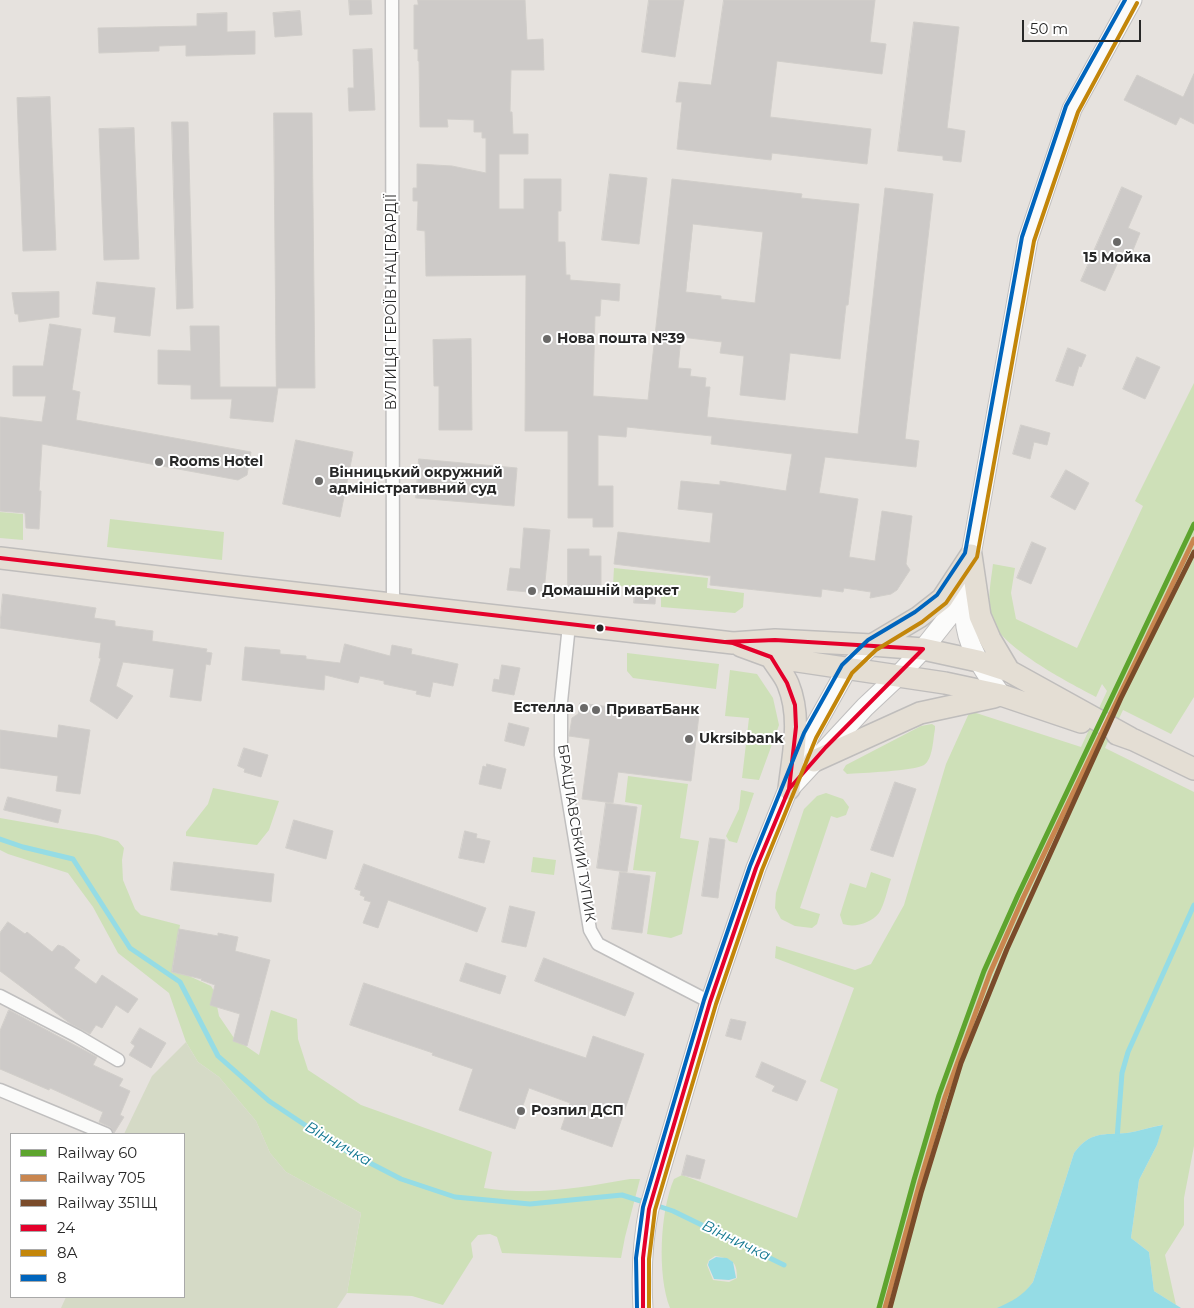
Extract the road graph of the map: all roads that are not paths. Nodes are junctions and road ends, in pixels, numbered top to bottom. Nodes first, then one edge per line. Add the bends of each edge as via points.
1 (392, 0) edge
2 (1132, 0) edge
3 (971, 555) junction
4 (0, 558) edge
5 (393, 604) junction
6 (569, 625) junction
7 (733, 643) junction
8 (872, 645) junction
9 (922, 649) junction
10 (771, 657) junction
11 (978, 661) junction
12 (847, 669) junction
13 (1009, 671) junction
14 (898, 676) junction
15 (1001, 695) junction
16 (1130, 738) junction
17 (814, 761) junction
18 (1194, 769) edge
19 (788, 789) junction
20 (0, 996) edge
21 (710, 1002) junction
22 (118, 1060) dead end
23 (0, 1090) edge
24 (104, 1133) edge
25 (643, 1308) edge

1 - 5 street, ВУЛИЦЯ ГЕРОЇВ НАЦГВАРДІЇ
2 - 3 main road via 1072,108 1028,239
3 - 8 main road via 942,599
3 - 9 main road via 950,614
3 - 11 main road via 965,617 968,638
3 - 13 main road via 980,616
4 - 5 main road
5 - 6 main road
6 - 7 main road
6 - 21 street, БРАЦЛАВСЬКИЙ ТУПИК via 561,702 561,754 590,930 598,944
7 - 8 main road via 775,640
7 - 10 main road
8 - 9 main road
8 - 12 main road
9 - 11 main road
9 - 14 main road
10 - 12 main road
10 - 19 main road via 787,683 795,705 796,728
11 - 13 main road
11 - 15 main road
12 - 14 main road
12 - 19 main road via 810,735
13 - 16 main road
14 - 15 main road
14 - 17 main road
15 - 16 main road
15 - 17 main road via 920,713
16 - 18 main road
17 - 19 main road
19 - 21 main road via 756,868
20 - 22 street
21 - 25 main road via 651,1204 643,1245
23 - 24 street

